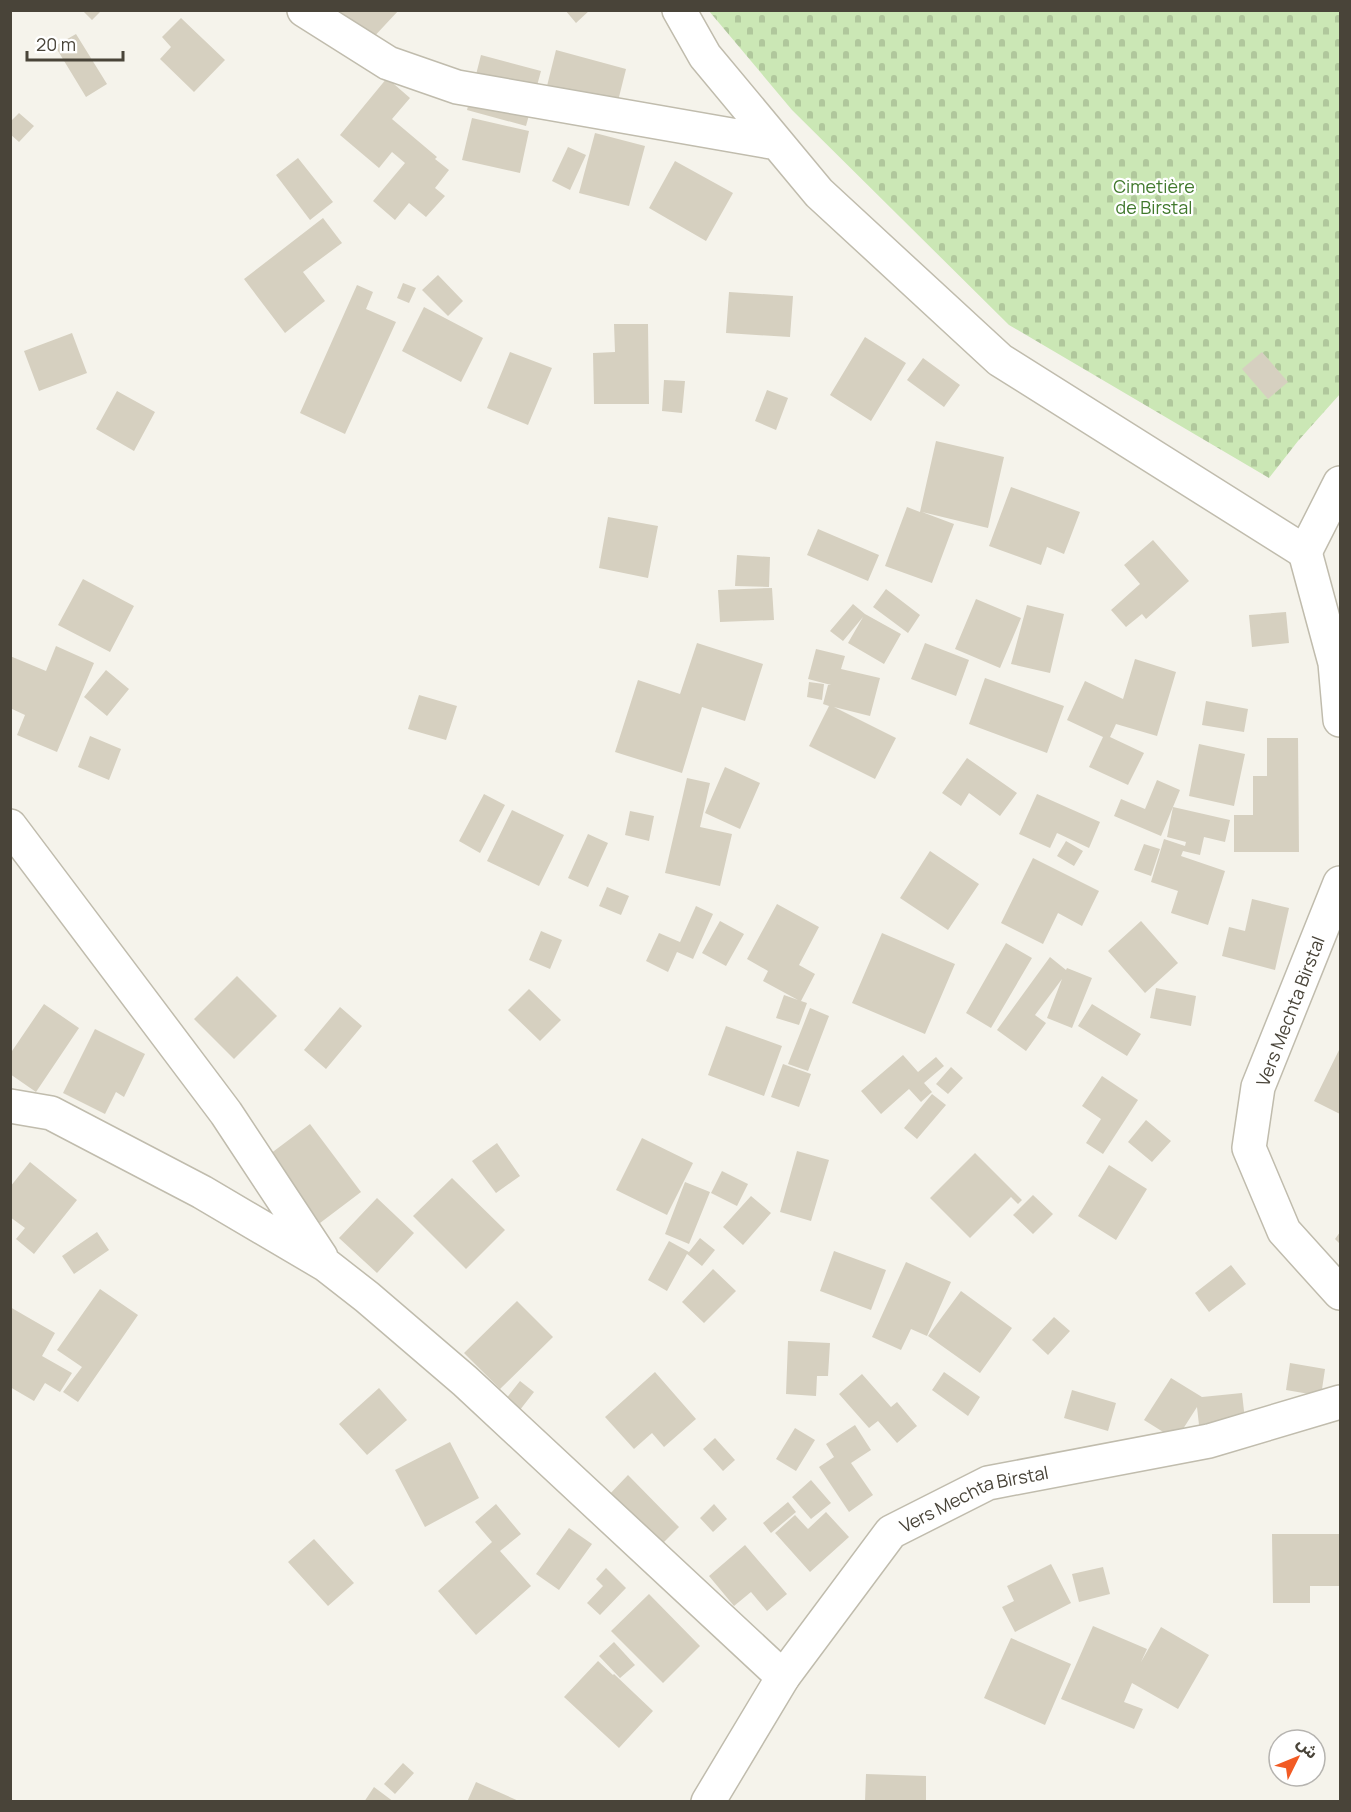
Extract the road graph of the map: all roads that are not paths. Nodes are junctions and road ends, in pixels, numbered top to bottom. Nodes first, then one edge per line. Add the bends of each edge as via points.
1 (303, 10) edge
2 (679, 10) edge
3 (777, 142) junction
4 (1341, 483) edge
5 (1305, 552) junction
6 (1341, 720) edge
7 (10, 826) edge
8 (1341, 883) edge
9 (10, 1106) edge
10 (326, 1265) junction
11 (1341, 1293) edge
12 (1341, 1402) edge
13 (783, 1677) junction
14 (708, 1802) edge

1 - 3 street via 388,63 457,87
2 - 3 street via 705,56
3 - 5 street via 819,193 1000,360
4 - 5 street
5 - 6 street via 1335,663
7 - 10 street via 226,1113
8 - 11 street, Vers Mechta Birstal via 1258,1088 1249,1148 1284,1231
9 - 10 street via 51,1113 202,1192
10 - 13 street via 465,1382
12 - 13 street, Vers Mechta Birstal via 1209,1441 988,1483 891,1532
13 - 14 street, Vers Mechta Birstal

